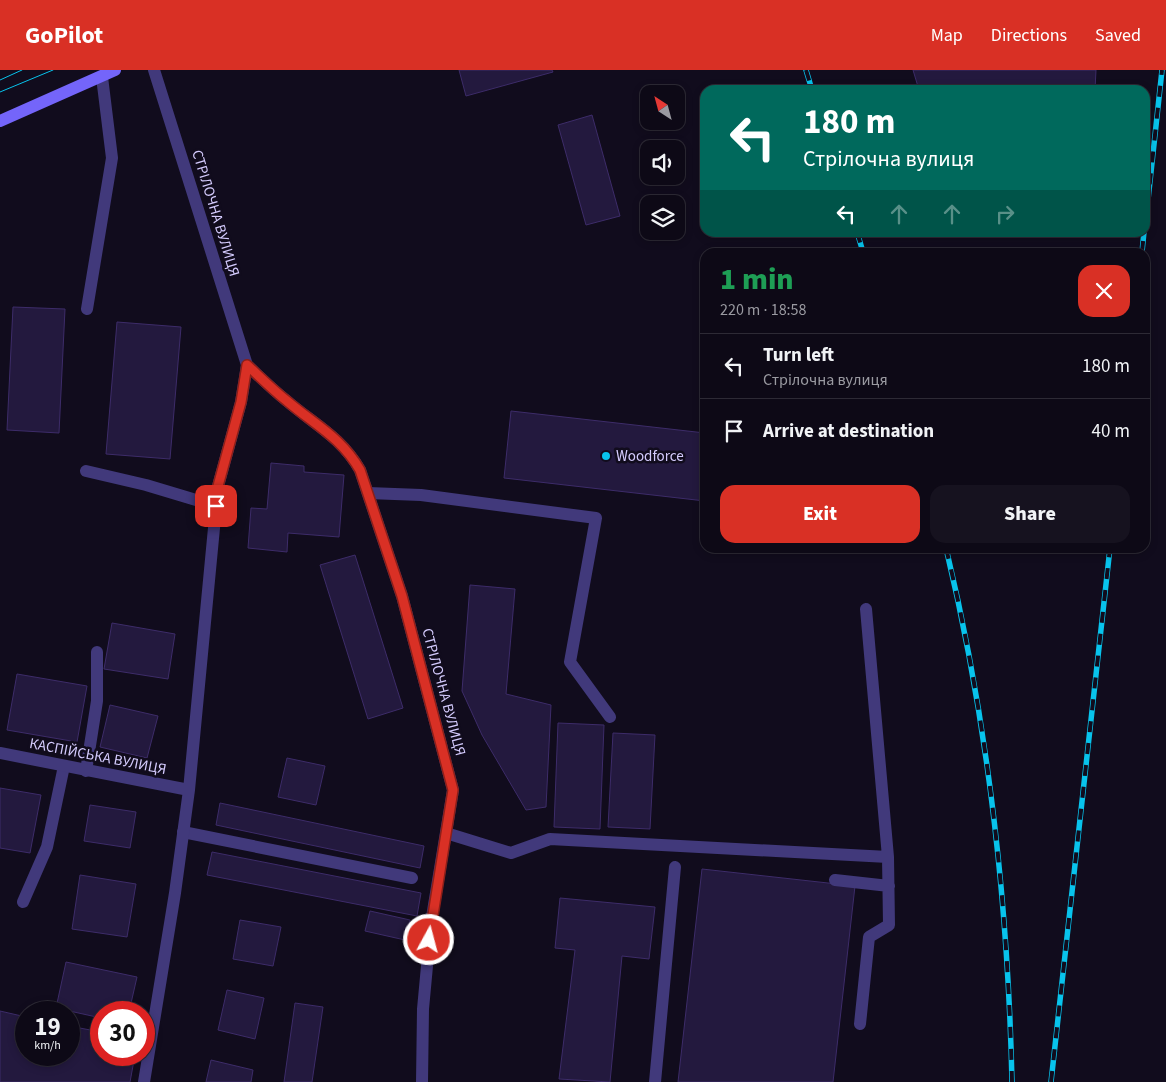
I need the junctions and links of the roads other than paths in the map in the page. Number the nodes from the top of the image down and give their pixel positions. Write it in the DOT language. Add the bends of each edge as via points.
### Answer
graph roads {
  1 [pos="115,70"];
  2 [pos="154,70"];
  3 [pos="102,76"];
  4 [pos="0,121"];
  5 [pos="87,309"];
  6 [pos="247,365"];
  7 [pos="86,472"];
  8 [pos="368,493"];
  9 [pos="216,506"];
  10 [pos="866,609"];
  11 [pos="97,652"];
  12 [pos="610,718"];
  13 [pos="0,754"];
  14 [pos="64,766"];
  15 [pos="86,770"];
  16 [pos="189,790"];
  17 [pos="184,832"];
  18 [pos="446,833"];
  19 [pos="888,857"];
  20 [pos="675,867"];
  21 [pos="412,878"];
  22 [pos="836,880"];
  23 [pos="889,886"];
  24 [pos="23,902"];
  25 [pos="860,1024"];
  26 [pos="144,1082"];
  27 [pos="422,1082"];
  28 [pos="655,1082"];
  1 -- 3 [label="main road"];
  2 -- 6 [label="street, СТРІЛОЧНА ВУЛИЦЯ"];
  3 -- 4 [label="main road"];
  3 -- 5 [label="street" via="112,158"];
  6 -- 8 [label="street, СТРІЛОЧНА ВУЛИЦЯ" via="346,448 360,470"];
  6 -- 9 [label="street, СТРІЛОЧНА ВУЛИЦЯ"];
  7 -- 9 [label="street" via="146,485"];
  8 -- 12 [label="street" via="421,495 596,518 570,662"];
  8 -- 18 [label="street, СТРІЛОЧНА ВУЛИЦЯ" via="402,596 453,790"];
  9 -- 16 [label="street, СТРІЛОЧНА ВУЛИЦЯ"];
  10 -- 19 [label="street"];
  11 -- 15 [label="street" via="97,701"];
  13 -- 14 [label="street, КАСПІЙСЬКА ВУЛИЦЯ"];
  14 -- 15 [label="street, КАСПІЙСЬКА ВУЛИЦЯ"];
  14 -- 24 [label="street" via="46,846"];
  15 -- 16 [label="street, КАСПІЙСЬКА ВУЛИЦЯ"];
  16 -- 17 [label="street, СТРІЛОЧНА ВУЛИЦЯ"];
  17 -- 21 [label="street"];
  17 -- 26 [label="street, СТРІЛОЧНА ВУЛИЦЯ"];
  18 -- 19 [label="street" via="511,853 550,839"];
  18 -- 27 [label="street, СТРІЛОЧНА ВУЛИЦЯ" via="429,942 423,1009"];
  19 -- 23 [label="street"];
  20 -- 28 [label="street"];
  22 -- 23 [label="street"];
  23 -- 25 [label="street" via="889,925 869,936"];
}
